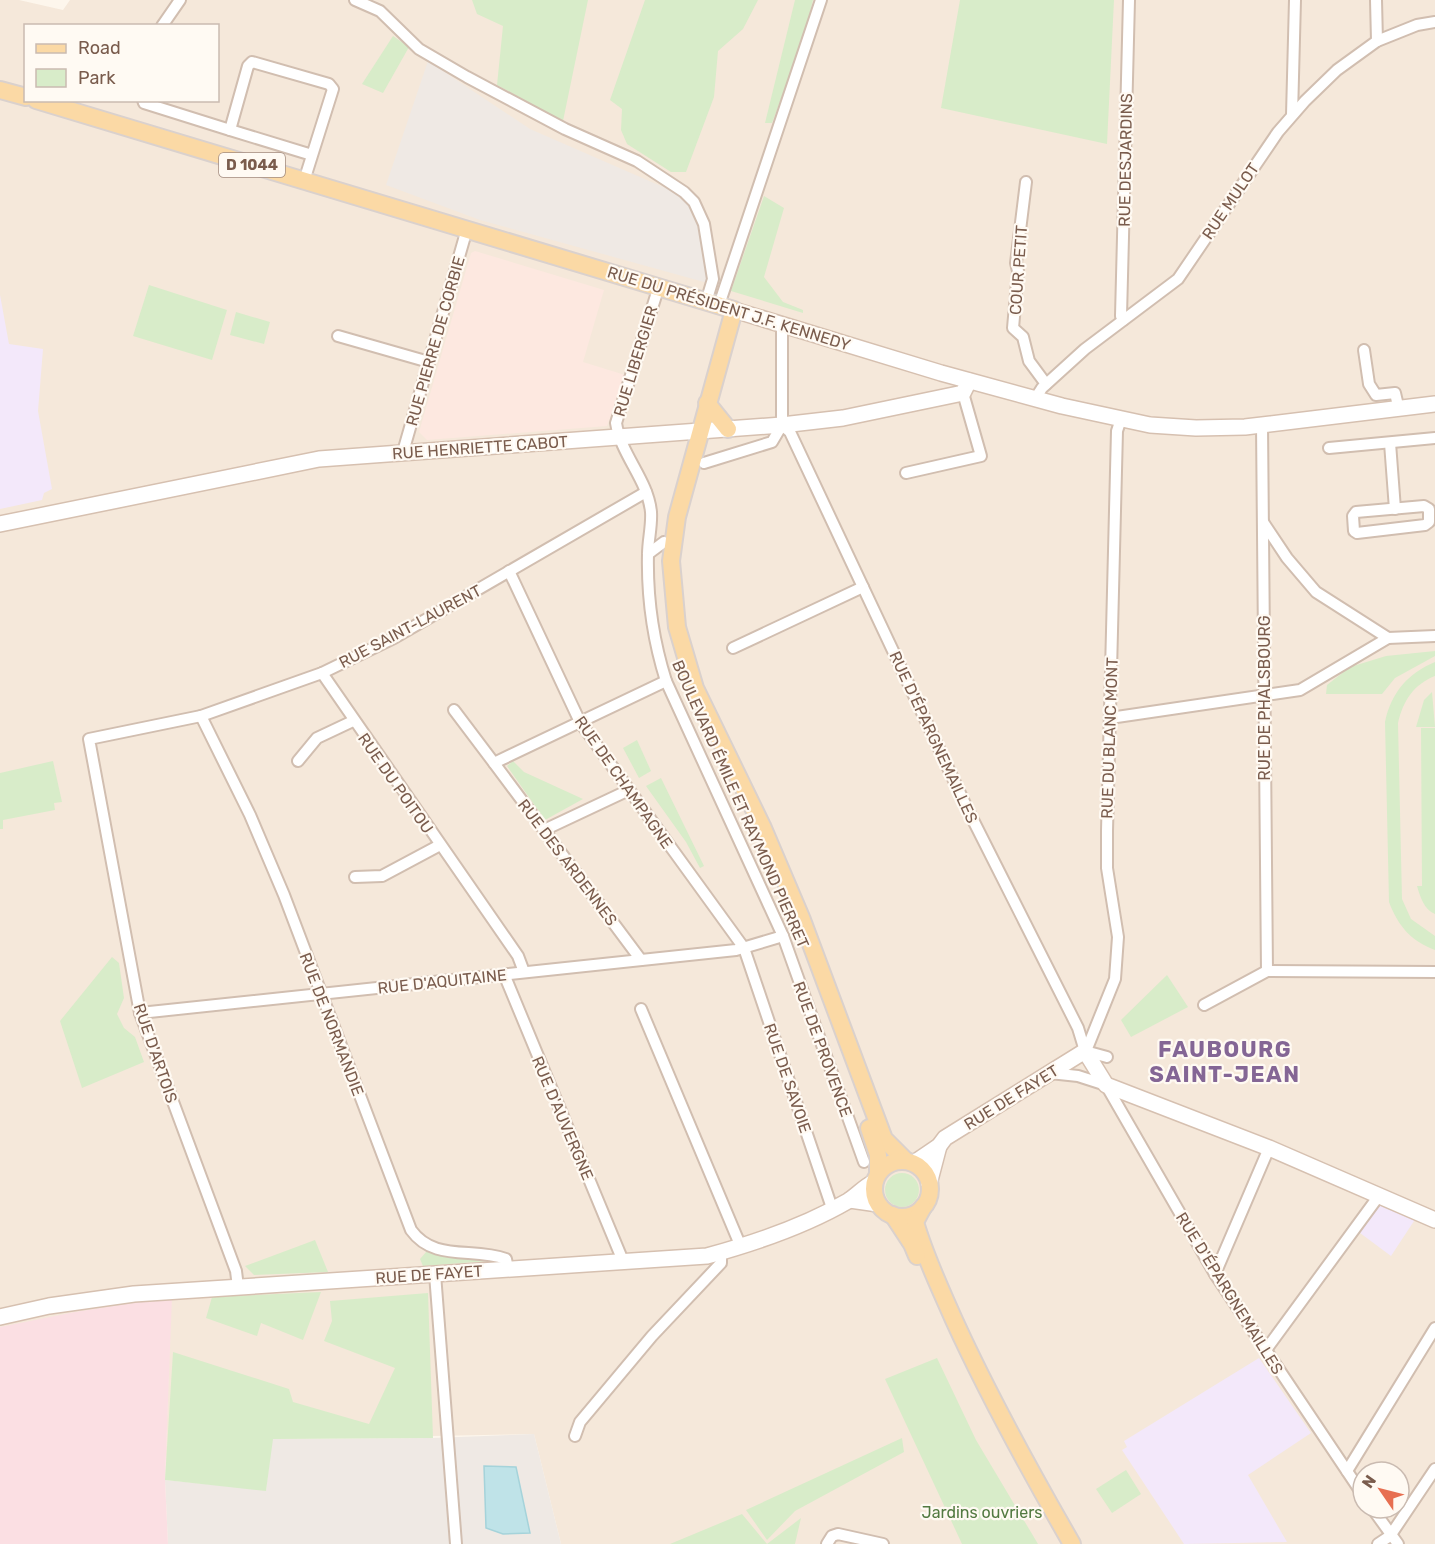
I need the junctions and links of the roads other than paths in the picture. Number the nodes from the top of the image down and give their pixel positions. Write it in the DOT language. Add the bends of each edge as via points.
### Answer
graph roads {
  1 [pos="180,0"];
  2 [pos="355,0"];
  3 [pos="821,0"];
  4 [pos="1129,0"];
  5 [pos="1295,0"];
  6 [pos="1376,0"];
  7 [pos="1435,22"];
  8 [pos="163,24"];
  9 [pos="1377,41"];
  10 [pos="0,90"];
  11 [pos="24,96"];
  12 [pos="43,102"];
  13 [pos="144,102"];
  14 [pos="1292,115"];
  15 [pos="230,130"];
  16 [pos="312,155"];
  17 [pos="304,181"];
  18 [pos="1026,182"];
  19 [pos="467,229"];
  20 [pos="659,286"];
  21 [pos="720,305"];
  22 [pos="1123,320"];
  23 [pos="782,323"];
  24 [pos="338,336"];
  25 [pos="1364,350"];
  26 [pos="429,362"];
  27 [pos="1046,384"];
  28 [pos="966,387"];
  29 [pos="1035,399"];
  30 [pos="707,403"];
  31 [pos="1435,404"];
  32 [pos="1399,410"];
  33 [pos="1121,419"];
  34 [pos="782,425"];
  35 [pos="1262,425"];
  36 [pos="728,429"];
  37 [pos="699,431"];
  38 [pos="618,436"];
  39 [pos="1435,438"];
  40 [pos="1390,443"];
  41 [pos="1329,448"];
  42 [pos="403,452"];
  43 [pos="704,464"];
  44 [pos="906,473"];
  45 [pos="646,492"];
  46 [pos="1395,509"];
  47 [pos="1432,514"];
  48 [pos="1263,521"];
  49 [pos="0,524"];
  50 [pos="664,542"];
  51 [pos="648,554"];
  52 [pos="509,571"];
  53 [pos="863,587"];
  54 [pos="1435,636"];
  55 [pos="1388,638"];
  56 [pos="734,648"];
  57 [pos="322,673"];
  58 [pos="666,681"];
  59 [pos="1264,695"];
  60 [pos="454,710"];
  61 [pos="201,716"];
  62 [pos="1110,718"];
  63 [pos="353,722"];
  64 [pos="580,722"];
  65 [pos="89,739"];
  66 [pos="298,761"];
  67 [pos="494,763"];
  68 [pos="629,790"];
  69 [pos="544,830"];
  70 [pos="440,845"];
  71 [pos="355,876"];
  72 [pos="783,936"];
  73 [pos="744,948"];
  74 [pos="641,960"];
  75 [pos="1267,971"];
  76 [pos="525,972"];
  77 [pos="1435,972"];
  78 [pos="504,974"];
  79 [pos="320,994"];
  80 [pos="1204,1005"];
  81 [pos="641,1009"];
  82 [pos="140,1013"];
  83 [pos="1085,1051"];
  84 [pos="1107,1058"];
  85 [pos="1050,1072"];
  86 [pos="1106,1085"];
  87 [pos="939,1146"];
  88 [pos="1269,1149"];
  89 [pos="864,1162"];
  90 [pos="910,1162"];
  91 [pos="876,1178"];
  92 [pos="929,1184"];
  93 [pos="1378,1197"];
  94 [pos="849,1200"];
  95 [pos="878,1204"];
  96 [pos="923,1207"];
  97 [pos="832,1208"];
  98 [pos="893,1215"];
  99 [pos="1435,1220"];
  100 [pos="741,1247"];
  101 [pos="722,1252"];
  102 [pos="623,1261"];
  103 [pos="508,1269"];
  104 [pos="435,1274"];
  105 [pos="1215,1274"];
  106 [pos="238,1287"];
  107 [pos="0,1317"];
  108 [pos="1435,1328"];
  109 [pos="1265,1351"];
  110 [pos="575,1436"];
  111 [pos="1435,1469"];
  112 [pos="1347,1471"];
  113 [pos="1351,1477"];
  114 [pos="1380,1520"];
  115 [pos="1394,1540"];
  116 [pos="456,1544"];
  117 [pos="827,1544"];
  118 [pos="883,1544"];
  119 [pos="1062,1544"];
  120 [pos="1072,1544"];
  121 [pos="1378,1544"];
  1 -- 8 [label="street"];
  2 -- 21 [label="street" via="380,11 419,50 565,129 637,161 684,192 694,202 704,224"];
  3 -- 21 [label="street"];
  4 -- 22 [label="street, RUE DESJARDINS"];
  5 -- 14 [label="street"];
  6 -- 9 [label="street"];
  7 -- 9 [label="street, RUE MULOT"];
  9 -- 14 [label="street, RUE MULOT" via="1337,70"];
  10 -- 11 [label="main road"];
  12 -- 17 [label="main road, RUE DU PRÉSIDENT J.F. KENNEDY / D 1044"];
  13 -- 15 [label="street"];
  14 -- 22 [label="street, RUE MULOT" via="1178,279"];
  15 -- 16 [label="street"];
  15 -- 16 [label="street" via="252,62 329,84 333,89"];
  16 -- 17 [label="street"];
  17 -- 19 [label="main road, RUE DU PRÉSIDENT J.F. KENNEDY / D 1044"];
  18 -- 27 [label="street, COUR PETIT" via="1013,328 1023,337 1029,362"];
  19 -- 20 [label="main road, RUE DU PRÉSIDENT J.F. KENNEDY / D 1044"];
  19 -- 26 [label="street, RUE PIERRE DE CORBIE"];
  20 -- 21 [label="main road, RUE DU PRÉSIDENT J.F. KENNEDY / D 1044"];
  20 -- 38 [label="street, RUE LIBERGIER" via="616,423"];
  21 -- 23 [label="main road, RUE DU PRÉSIDENT J.F. KENNEDY"];
  21 -- 30 [label="main road, BOULEVARD ÉMILE ET RAYMOND PIERRET"];
  22 -- 27 [label="street, RUE MULOT"];
  23 -- 28 [label="main road, RUE DU PRÉSIDENT J.F. KENNEDY"];
  23 -- 34 [label="street"];
  24 -- 26 [label="street"];
  25 -- 32 [label="street" via="1369,384 1376,394 1395,393"];
  26 -- 42 [label="street, RUE PIERRE DE CORBIE"];
  27 -- 29 [label="street, RUE MULOT"];
  28 -- 29 [label="main road, RUE DU PRÉSIDENT J.F. KENNEDY"];
  28 -- 34 [label="main road, RUE HENRIETTE CABOT" via="843,418"];
  28 -- 44 [label="street" via="981,456"];
  29 -- 33 [label="main road, RUE DU PRÉSIDENT J.F. KENNEDY"];
  30 -- 36 [label="main road"];
  30 -- 37 [label="main road, BOULEVARD ÉMILE ET RAYMOND PIERRET"];
  31 -- 32 [label="main road, RUE DU PRÉSIDENT J.F. KENNEDY"];
  32 -- 35 [label="main road, RUE DU PRÉSIDENT J.F. KENNEDY"];
  33 -- 35 [label="main road, RUE DU PRÉSIDENT J.F. KENNEDY" via="1170,428"];
  33 -- 62 [label="street, RUE DU BLANC MONT" via="1117,431"];
  34 -- 36 [label="main road, RUE HENRIETTE CABOT"];
  34 -- 43 [label="street" via="772,442"];
  34 -- 53 [label="street, RUE D'ÉPARGNEMAILLES" via="790,432"];
  35 -- 48 [label="street, RUE DE PHALSBOURG"];
  36 -- 37 [label="main road, RUE HENRIETTE CABOT"];
  37 -- 38 [label="main road, RUE HENRIETTE CABOT"];
  37 -- 50 [label="main road, BOULEVARD ÉMILE ET RAYMOND PIERRET" via="680,465 666,516"];
  37 -- 90 [label="main road, BOULEVARD ÉMILE ET RAYMOND PIERRET" via="677,517 671,561 677,627 686,664 802,920 884,1139"];
  38 -- 42 [label="main road, RUE HENRIETTE CABOT"];
  38 -- 45 [label="street, BOULEVARD ÉMILE ET RAYMOND PIERRET"];
  39 -- 40 [label="street"];
  40 -- 41 [label="street"];
  40 -- 46 [label="street"];
  42 -- 49 [label="main road, RUE HENRIETTE CABOT" via="300,462"];
  45 -- 51 [label="street, BOULEVARD ÉMILE ET RAYMOND PIERRET" via="651,513"];
  45 -- 52 [label="street, RUE SAINT-LAURENT"];
  46 -- 47 [label="street" via="1424,506"];
  46 -- 47 [label="street" via="1356,512 1354,531 1425,525"];
  48 -- 55 [label="street" via="1316,592"];
  48 -- 59 [label="street, RUE DE PHALSBOURG"];
  50 -- 51 [label="street"];
  50 -- 91 [label="main road, BOULEVARD ÉMILE ET RAYMOND PIERRET" via="665,606 681,676 795,923 875,1144"];
  51 -- 58 [label="street, BOULEVARD ÉMILE ET RAYMOND PIERRET" via="652,622"];
  52 -- 57 [label="street, RUE SAINT-LAURENT" via="394,639"];
  52 -- 64 [label="street, RUE DE CHAMPAGNE"];
  53 -- 56 [label="street"];
  53 -- 83 [label="street, RUE D'ÉPARGNEMAILLES" via="966,806 1078,1028"];
  54 -- 55 [label="street"];
  55 -- 59 [label="street" via="1299,690"];
  57 -- 61 [label="street, RUE SAINT-LAURENT"];
  57 -- 63 [label="street, RUE DU POITOU"];
  58 -- 64 [label="street"];
  58 -- 72 [label="street, BOULEVARD ÉMILE ET RAYMOND PIERRET"];
  59 -- 62 [label="street"];
  59 -- 75 [label="street, RUE DE PHALSBOURG"];
  60 -- 67 [label="street, RUE DES ARDENNES"];
  61 -- 65 [label="street, RUE SAINT-LAURENT"];
  61 -- 79 [label="street, RUE DE NORMANDIE" via="250,815"];
  62 -- 83 [label="street, RUE DU BLANC MONT" via="1107,868 1118,937 1115,979"];
  63 -- 66 [label="street, RUE DU POITOU" via="317,738"];
  63 -- 70 [label="street, RUE DU POITOU"];
  64 -- 67 [label="street"];
  64 -- 68 [label="street, RUE DE CHAMPAGNE"];
  65 -- 82 [label="street, RUE D'ARTOIS"];
  67 -- 69 [label="street, RUE DES ARDENNES"];
  68 -- 69 [label="street"];
  68 -- 73 [label="street, RUE DE CHAMPAGNE"];
  69 -- 74 [label="street, RUE DES ARDENNES"];
  70 -- 71 [label="street, RUE DU POITOU" via="382,876"];
  70 -- 76 [label="street, RUE DU POITOU" via="518,956"];
  72 -- 73 [label="street, RUE D'AQUITAINE"];
  72 -- 89 [label="street, RUE DE PROVENCE"];
  73 -- 74 [label="street, RUE D'AQUITAINE"];
  73 -- 97 [label="street, RUE DE SAVOIE"];
  74 -- 76 [label="street, RUE D'AQUITAINE"];
  75 -- 77 [label="street"];
  75 -- 80 [label="street"];
  76 -- 78 [label="street, RUE D'AQUITAINE"];
  78 -- 79 [label="street, RUE D'AQUITAINE"];
  78 -- 102 [label="street, RUE D'AUVERGNE"];
  79 -- 82 [label="street, RUE D'AQUITAINE"];
  79 -- 103 [label="street, RUE DE NORMANDIE" via="411,1230 420,1243 433,1249 506,1258"];
  81 -- 100 [label="street"];
  82 -- 106 [label="street, RUE D'ARTOIS" via="236,1271"];
  83 -- 84 [label="street"];
  83 -- 85 [label="main road, RUE DE FAYET"];
  83 -- 86 [label="main road"];
  85 -- 86 [label="street"];
  85 -- 87 [label="main road, RUE DE FAYET" via="945,1138"];
  86 -- 88 [label="main road"];
  86 -- 105 [label="street, RUE D'ÉPARGNEMAILLES"];
  87 -- 90 [label="main road, RUE DE FAYET"];
  87 -- 92 [label="main road"];
  88 -- 93 [label="main road"];
  88 -- 105 [label="street"];
  90 -- 91 [label="main road" via="890,1163"];
  90 -- 92 [label="main road" via="927,1176"];
  91 -- 94 [label="main road, RUE DE FAYET"];
  91 -- 95 [label="main road" via="874,1193"];
  92 -- 96 [label="main road"];
  93 -- 99 [label="main road"];
  93 -- 109 [label="street"];
  94 -- 95 [label="main road"];
  94 -- 97 [label="main road, RUE DE FAYET"];
  95 -- 98 [label="main road"];
  96 -- 98 [label="main road" via="909,1216"];
  96 -- 120 [label="main road" via="915,1222 923,1252 977,1369"];
  97 -- 100 [label="main road, RUE DE FAYET"];
  98 -- 119 [label="main road" via="912,1244 994,1427"];
  100 -- 101 [label="main road, RUE DE FAYET"];
  101 -- 102 [label="main road, RUE DE FAYET"];
  101 -- 110 [label="street" via="721,1263 652,1336 588,1413"];
  102 -- 103 [label="main road, RUE DE FAYET"];
  103 -- 104 [label="main road, RUE DE FAYET"];
  104 -- 106 [label="main road, RUE DE FAYET"];
  104 -- 116 [label="street"];
  105 -- 109 [label="street, RUE D'ÉPARGNEMAILLES"];
  106 -- 107 [label="main road, RUE DE FAYET" via="134,1294"];
  108 -- 112 [label="street"];
  109 -- 112 [label="street, RUE D'ÉPARGNEMAILLES"];
  111 -- 115 [label="street"];
  112 -- 113 [label="street, RUE D'ÉPARGNEMAILLES"];
  114 -- 115 [label="street"];
  115 -- 121 [label="street"];
  117 -- 118 [label="street" via="838,1534"];
}
